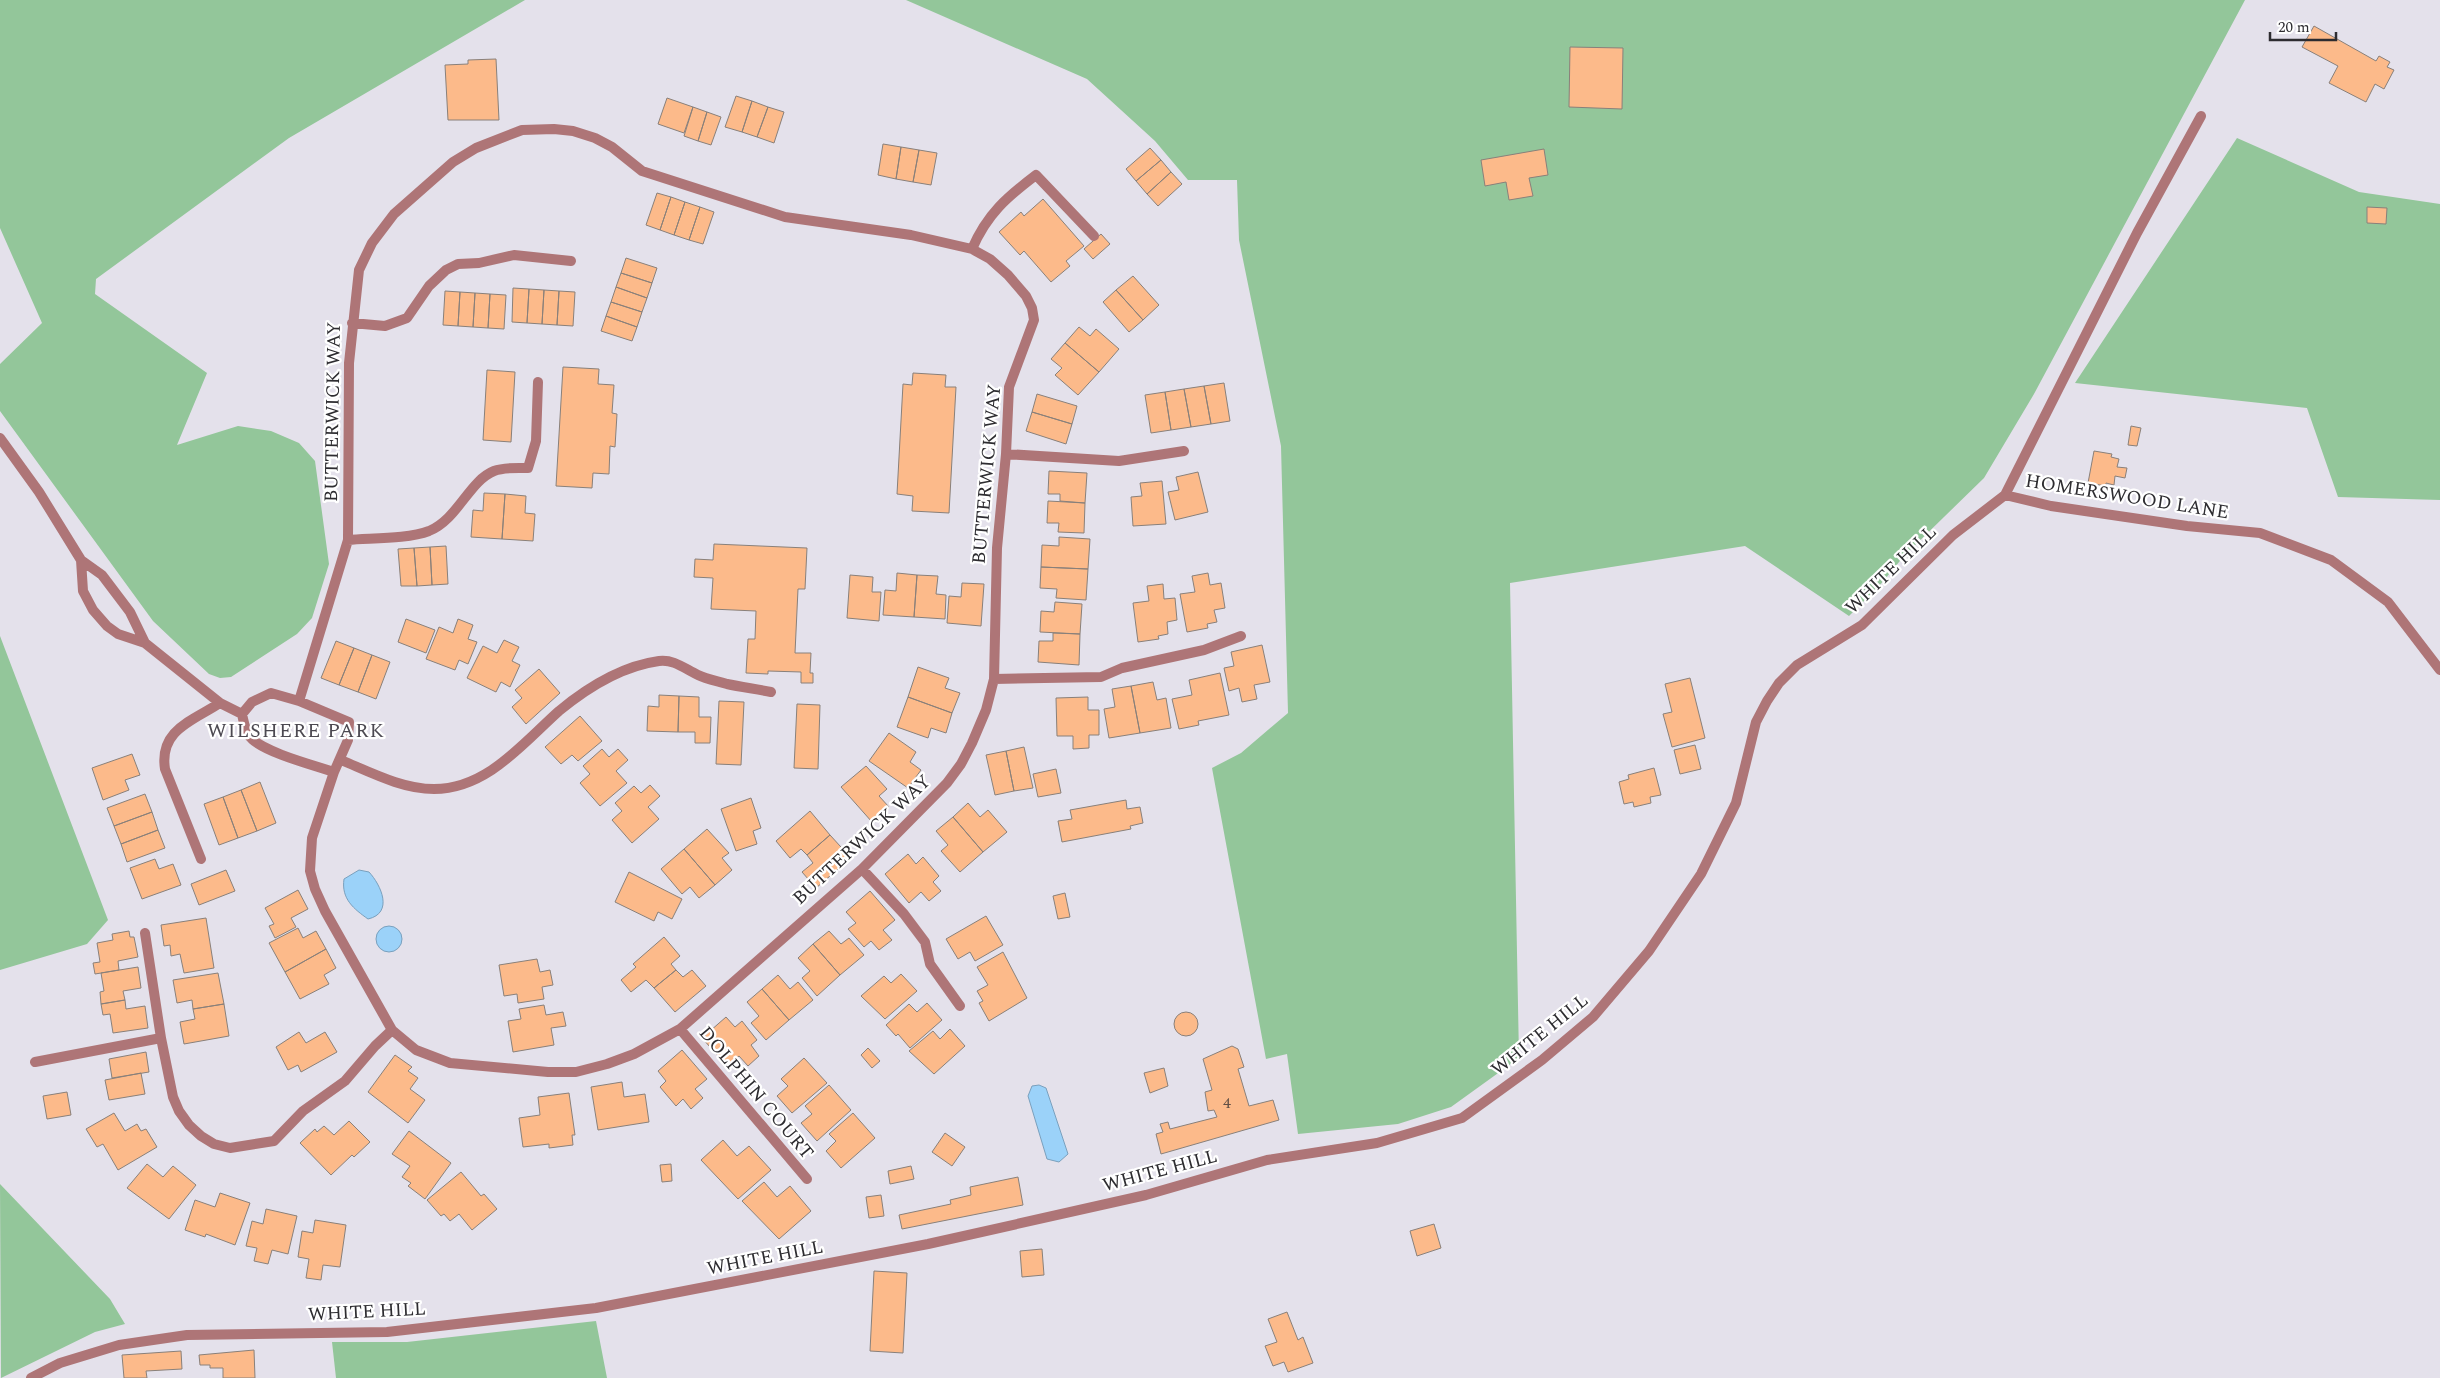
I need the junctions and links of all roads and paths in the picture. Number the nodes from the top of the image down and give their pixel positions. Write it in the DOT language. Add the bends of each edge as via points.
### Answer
graph roads {
  1 [pos="2201,116"];
  2 [pos="1094,236"];
  3 [pos="972,249"];
  4 [pos="570,261"];
  5 [pos="352,323"];
  6 [pos="538,382"];
  7 [pos="0,438"];
  8 [pos="1184,451"];
  9 [pos="1006,454"];
  10 [pos="2005,495"];
  11 [pos="348,540"];
  12 [pos="81,560"];
  13 [pos="1241,636"];
  14 [pos="145,643"];
  15 [pos="2440,670"];
  16 [pos="994,679"];
  17 [pos="771,692"];
  18 [pos="299,701"];
  19 [pos="220,703"];
  20 [pos="242,714"];
  21 [pos="341,760"];
  22 [pos="334,772"];
  23 [pos="201,860"];
  24 [pos="862,869"];
  25 [pos="144,933"];
  26 [pos="960,1006"];
  27 [pos="680,1029"];
  28 [pos="392,1030"];
  29 [pos="161,1038"];
  30 [pos="35,1062"];
  31 [pos="807,1179"];
  32 [pos="31,1378"];
  1 -- 10 [label="street, HOMERSWOOD LANE" via="2137,233"];
  2 -- 3 [label="street" via="1036,174 994,210"];
  3 -- 5 [label="street, BUTTERWICK WAY" via="911,234 785,217 642,171 612,147 574,131 522,130 476,148 453,162 394,214 372,243 358,270"];
  3 -- 9 [label="street, BUTTERWICK WAY" via="1008,274 1026,296 1034,320 1009,387"];
  4 -- 5 [label="street" via="514,255 458,264 429,286 407,318 385,326"];
  5 -- 11 [label="street, BUTTERWICK WAY"];
  6 -- 11 [label="street" via="536,441 528,468 494,471 483,478 449,518 428,531"];
  7 -- 12 [label="street" via="39,492"];
  8 -- 9 [label="street" via="1119,461"];
  9 -- 16 [label="street, BUTTERWICK WAY" via="997,548"];
  10 -- 15 [label="street, HOMERSWOOD LANE" via="2051,506 2260,533 2331,560 2388,602"];
  10 -- 32 [label="street, WHITE HILL" via="1953,535 1862,625 1797,665 1779,683 1756,722 1736,803 1706,865 1649,951 1593,1017 1542,1060 1462,1118 1377,1143 1267,1160 1146,1195 928,1244 596,1308 387,1332 187,1336 119,1345 60,1363"];
  11 -- 18 [label="street, BUTTERWICK WAY"];
  12 -- 14 [label="street" via="102,575 130,612"];
  12 -- 14 [label="street" via="83,591 93,610 118,634"];
  13 -- 16 [label="street" via="1204,650 1122,668 1101,677"];
  14 -- 19 [label="street"];
  16 -- 24 [label="street, BUTTERWICK WAY" via="986,710 962,764 948,783"];
  17 -- 21 [label="street" via="728,684 698,675 681,664 661,660 630,668 602,681 559,712 501,763 455,786 434,789 409,786"];
  18 -- 20 [label="street" via="271,693 252,702"];
  18 -- 21 [label="street, BUTTERWICK WAY" via="349,722 348,740"];
  19 -- 20 [label="street"];
  19 -- 23 [label="street" via="174,732 165,743 163,755 165,769"];
  20 -- 22 [label="street" via="248,734 264,747"];
  21 -- 22 [label="street, BUTTERWICK WAY"];
  22 -- 28 [label="street, BUTTERWICK WAY" via="312,838 310,871 325,910"];
  24 -- 26 [label="street" via="925,942 930,964"];
  24 -- 27 [label="street, BUTTERWICK WAY"];
  25 -- 29 [label="street"];
  27 -- 28 [label="street, BUTTERWICK WAY" via="634,1054 576,1072 450,1063 416,1050"];
  27 -- 31 [label="street, DOLPHIN COURT"];
  28 -- 29 [label="street" via="345,1082 303,1111 274,1141 230,1148 201,1136 184,1118 173,1097"];
  29 -- 30 [label="street"];
}
